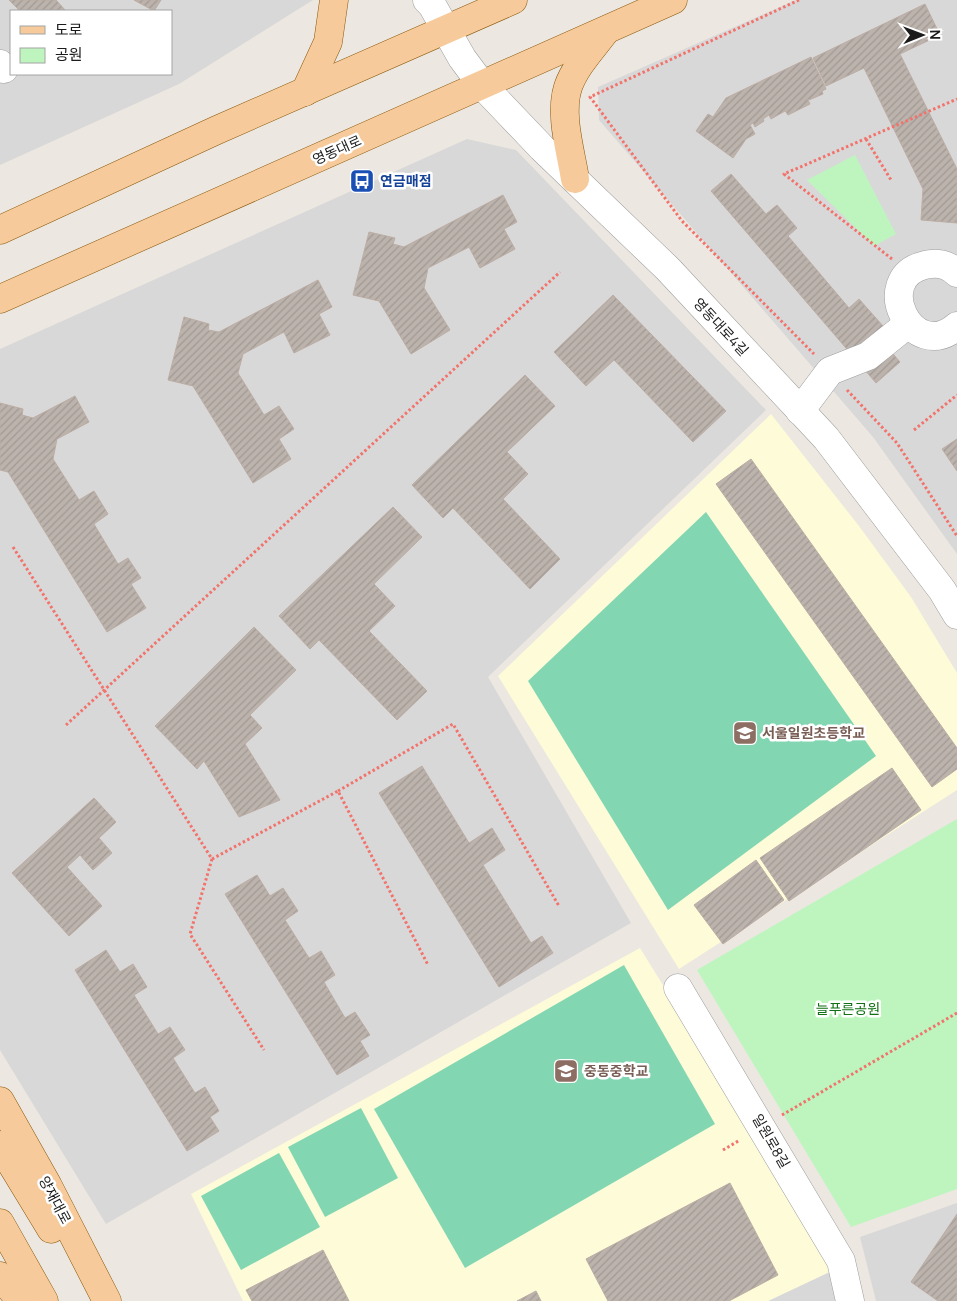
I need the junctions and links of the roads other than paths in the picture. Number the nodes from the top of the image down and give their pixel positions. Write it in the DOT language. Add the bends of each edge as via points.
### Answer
graph roads {
  1 [pos="334,0"];
  2 [pos="427,0"];
  3 [pos="513,0"];
  4 [pos="673,0"];
  5 [pos="447,30"];
  6 [pos="606,30"];
  7 [pos="482,85"];
  8 [pos="305,92"];
  9 [pos="575,179"];
  10 [pos="0,230"];
  11 [pos="957,273"];
  12 [pos="0,299"];
  13 [pos="908,324"];
  14 [pos="957,326"];
  15 [pos="800,411"];
  16 [pos="957,615"];
  17 [pos="678,988"];
  18 [pos="0,1101"];
  19 [pos="0,1145"];
  20 [pos="0,1223"];
  21 [pos="0,1276"];
  22 [pos="21,1301"];
  23 [pos="44,1301"];
  24 [pos="95,1301"];
  25 [pos="107,1301"];
  26 [pos="850,1301"];
  1 -- 8 [label="main road" via="328,42"];
  2 -- 5 [label="street, 영동대로4길"];
  3 -- 5 [label="main road"];
  4 -- 6 [label="main road, 영동대로"];
  5 -- 7 [label="street, 영동대로4길"];
  5 -- 8 [label="main road"];
  6 -- 7 [label="main road, 영동대로"];
  6 -- 9 [label="main road" via="578,67 568,89 565,118"];
  7 -- 9 [label="street, 영동대로4길"];
  7 -- 12 [label="main road, 영동대로"];
  8 -- 10 [label="main road"];
  9 -- 15 [label="street, 영동대로4길" via="668,269"];
  11 -- 13 [label="street" via="931,263 910,273 903,282 898,304"];
  13 -- 14 [label="street" via="929,335 941,334"];
  13 -- 15 [label="street" via="868,356 830,371"];
  15 -- 16 [label="street, 영동대로4길" via="872,496"];
  17 -- 26 [label="street, 일원로8길" via="841,1262"];
  18 -- 25 [label="main road, 양재대로"];
  19 -- 24 [label="main road, 양재대로"];
  20 -- 23 [label="main road"];
  21 -- 22 [label="main road"];
}
